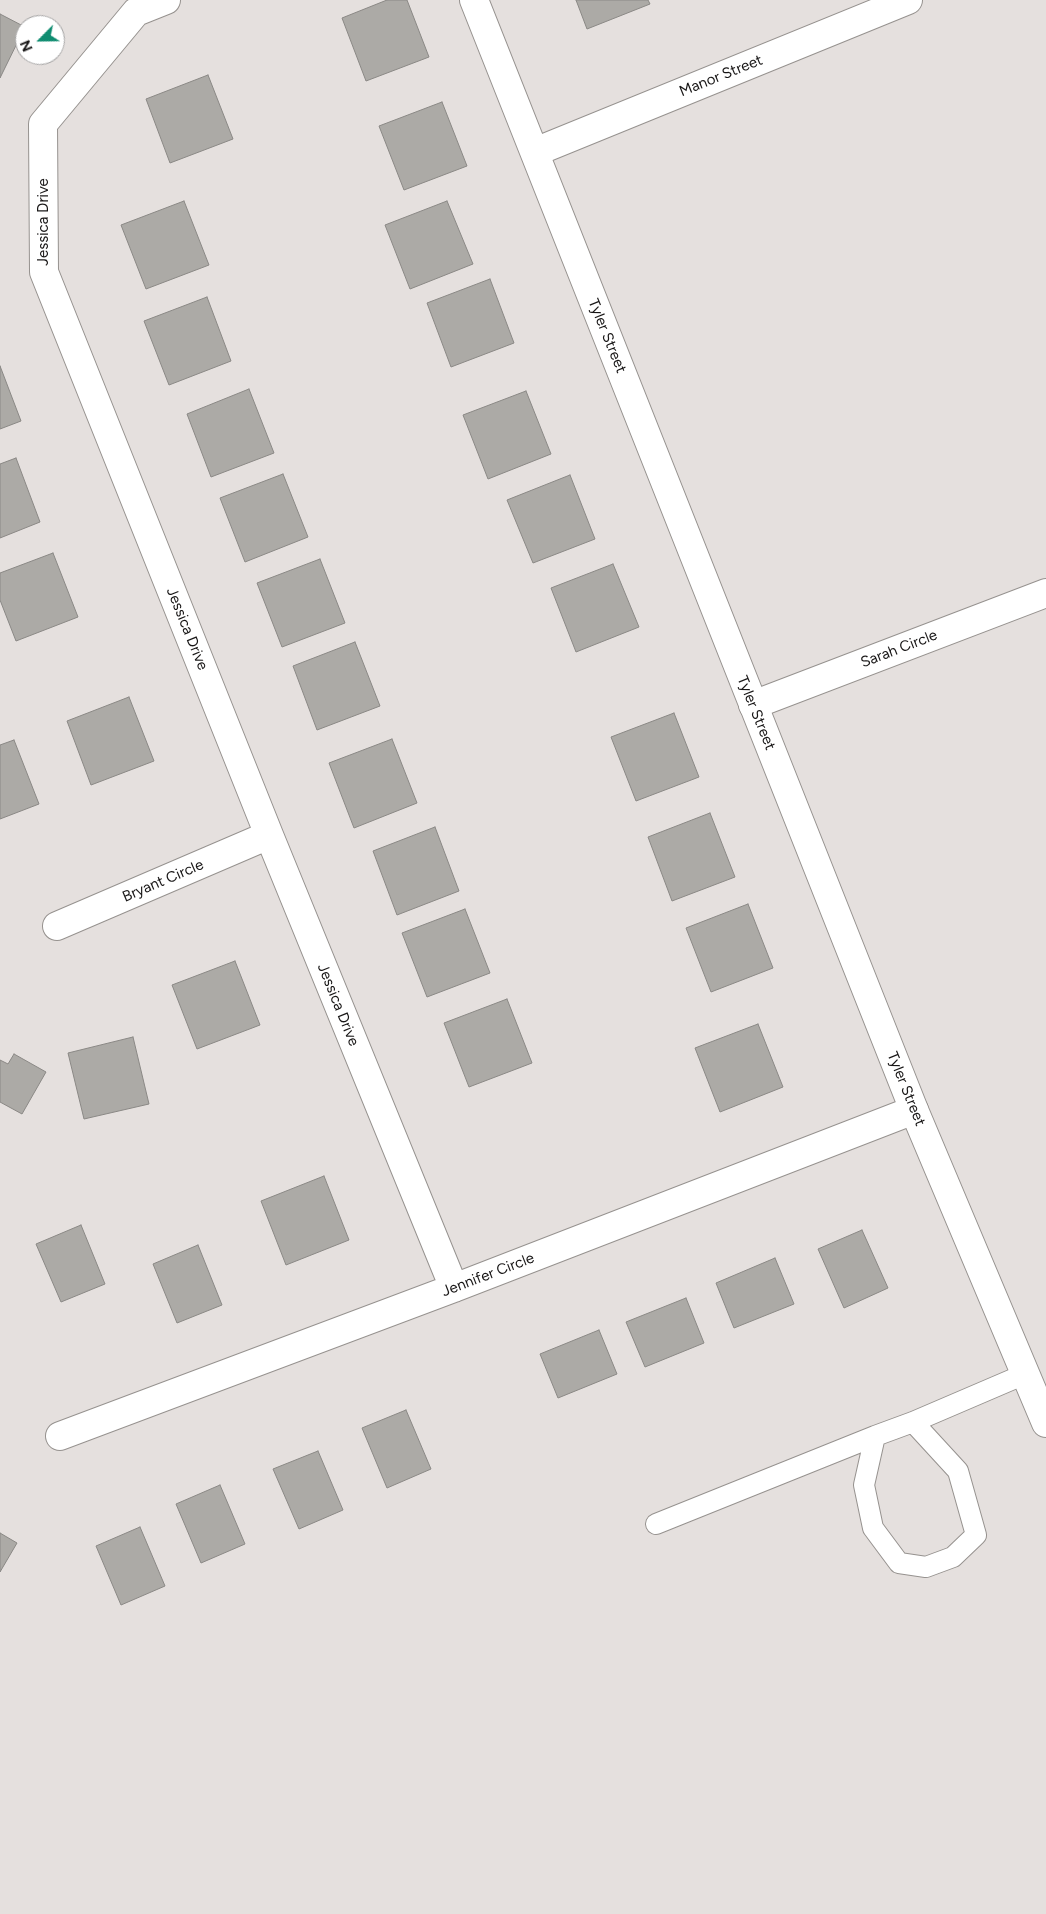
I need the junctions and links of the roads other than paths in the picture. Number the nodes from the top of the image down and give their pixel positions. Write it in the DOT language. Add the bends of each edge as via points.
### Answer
graph roads {
  1 [pos="166,0"];
  2 [pos="474,0"];
  3 [pos="908,0"];
  4 [pos="535,152"];
  5 [pos="1046,593"];
  6 [pos="753,705"];
  7 [pos="269,835"];
  8 [pos="57,926"];
  9 [pos="914,1110"];
  10 [pos="454,1288"];
  11 [pos="1025,1374"];
  12 [pos="913,1422"];
  13 [pos="1046,1423"];
  14 [pos="60,1436"];
  15 [pos="875,1436"];
  16 [pos="656,1524"];
  1 -- 7 [label="street, Jessica Drive" via="136,12 43,124 44,272"];
  2 -- 4 [label="street, Tyler Street"];
  3 -- 4 [label="street, Manor Street"];
  4 -- 6 [label="street, Tyler Street"];
  5 -- 6 [label="street, Sarah Circle"];
  6 -- 9 [label="street, Tyler Street"];
  7 -- 8 [label="street, Bryant Circle"];
  7 -- 10 [label="street, Jessica Drive"];
  9 -- 10 [label="street, Jennifer Circle"];
  9 -- 11 [label="street, Tyler Street"];
  10 -- 14 [label="street, Jennifer Circle"];
  11 -- 12 [label="lane"];
  11 -- 13 [label="street, Tyler Street"];
  12 -- 15 [label="lane"];
  12 -- 15 [label="lane" via="958,1471 976,1535 953,1558 926,1567 899,1563 873,1528 864,1485"];
  15 -- 16 [label="lane"];
}
